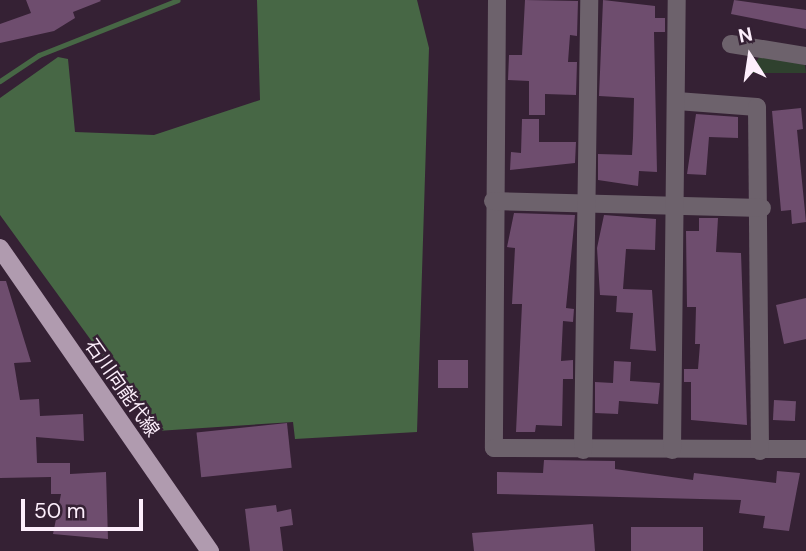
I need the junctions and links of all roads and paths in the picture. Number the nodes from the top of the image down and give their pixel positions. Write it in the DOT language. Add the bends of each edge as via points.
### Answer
graph roads {
  1 [pos="498,0"];
  2 [pos="589,0"];
  3 [pos="677,0"];
  4 [pos="731,44"];
  5 [pos="806,56"];
  6 [pos="677,102"];
  7 [pos="493,201"];
  8 [pos="587,202"];
  9 [pos="675,206"];
  10 [pos="762,208"];
  11 [pos="3,259"];
  12 [pos="806,449"];
  13 [pos="583,450"];
  14 [pos="672,450"];
  15 [pos="760,451"];
  16 [pos="210,551"];
  1 -- 7 [label="street"];
  2 -- 8 [label="street"];
  3 -- 6 [label="street"];
  4 -- 5 [label="street"];
  6 -- 9 [label="street"];
  6 -- 10 [label="street" via="757,107"];
  7 -- 8 [label="street"];
  7 -- 13 [label="street" via="494,448"];
  8 -- 9 [label="street"];
  8 -- 13 [label="street"];
  9 -- 10 [label="street"];
  9 -- 14 [label="street"];
  10 -- 15 [label="street"];
  11 -- 16 [label="main road, 石川向能代線"];
  12 -- 15 [label="street"];
  13 -- 14 [label="street"];
  14 -- 15 [label="street"];
}
